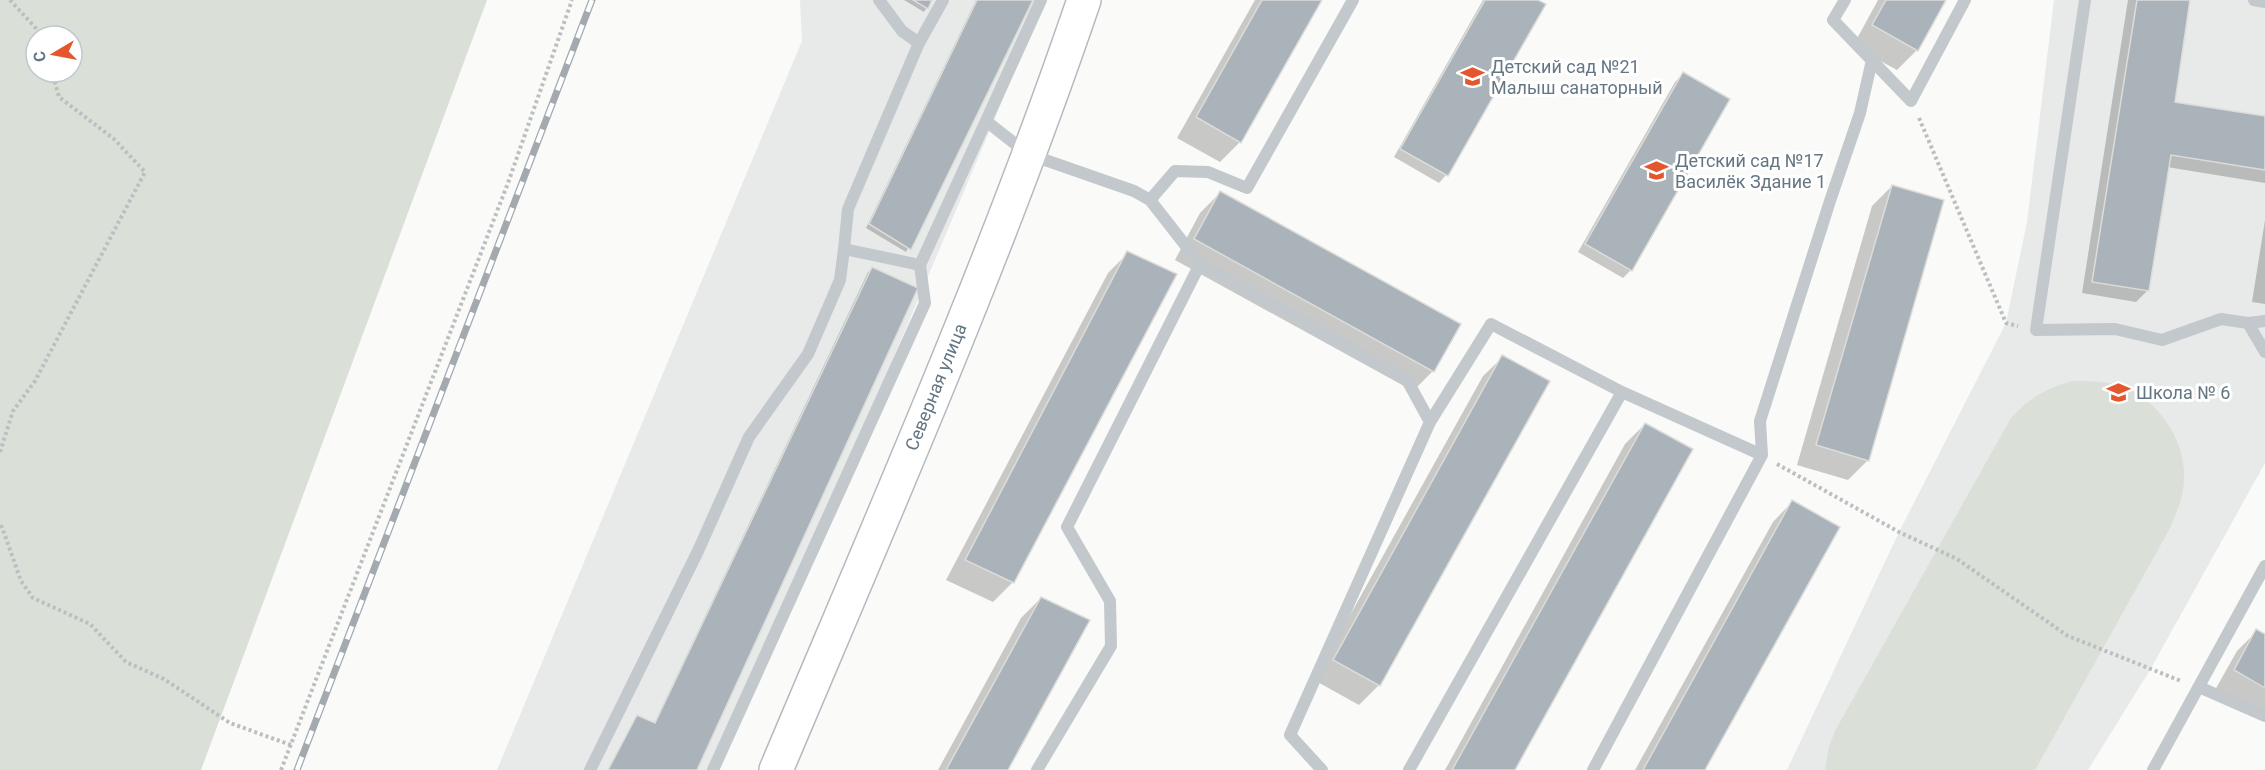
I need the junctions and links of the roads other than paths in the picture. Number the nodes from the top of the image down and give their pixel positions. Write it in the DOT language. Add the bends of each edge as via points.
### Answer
graph roads {
  1 [pos="879,0"];
  2 [pos="943,0"];
  3 [pos="1041,0"];
  4 [pos="1084,0"];
  5 [pos="1353,0"];
  6 [pos="1845,0"];
  7 [pos="1965,0"];
  8 [pos="2085,0"];
  9 [pos="2254,0"];
  10 [pos="2265,2"];
  11 [pos="919,44"];
  12 [pos="1872,60"];
  13 [pos="986,121"];
  14 [pos="1028,154"];
  15 [pos="1150,200"];
  16 [pos="844,249"];
  17 [pos="1200,264"];
  18 [pos="920,265"];
  19 [pos="2265,321"];
  20 [pos="2248,323"];
  21 [pos="2265,352"];
  22 [pos="1622,392"];
  23 [pos="1430,422"];
  24 [pos="1762,455"];
  25 [pos="2265,566"];
  26 [pos="2199,687"];
  27 [pos="2265,716"];
  28 [pos="590,770"];
  29 [pos="713,770"];
  30 [pos="776,770"];
  31 [pos="1037,770"];
  32 [pos="1322,770"];
  33 [pos="1409,770"];
  34 [pos="1593,770"];
  35 [pos="2153,770"];
  1 -- 11 [label="lane" via="902,31"];
  2 -- 11 [label="lane"];
  3 -- 13 [label="lane"];
  4 -- 14 [label="main road, Северная улица"];
  5 -- 15 [label="lane" via="1247,188 1208,172 1175,171"];
  6 -- 12 [label="lane" via="1833,20"];
  7 -- 12 [label="lane" via="1911,101"];
  8 -- 20 [label="lane" via="2036,330 2115,329 2162,340 2221,319"];
  9 -- 10 [label="lane"];
  11 -- 16 [label="lane" via="848,209"];
  12 -- 24 [label="lane" via="1860,113 1761,421"];
  13 -- 14 [label="lane"];
  13 -- 18 [label="lane"];
  14 -- 15 [label="lane" via="1134,190"];
  14 -- 30 [label="main road, Северная улица" via="930,403"];
  15 -- 17 [label="lane"];
  16 -- 18 [label="lane"];
  16 -- 28 [label="lane" via="840,280 808,354 749,437 698,551"];
  17 -- 23 [label="lane" via="1407,380"];
  17 -- 31 [label="lane" via="1067,527 1110,601 1111,646"];
  18 -- 29 [label="lane" via="925,303"];
  19 -- 20 [label="lane"];
  20 -- 21 [label="lane"];
  22 -- 23 [label="lane" via="1491,324"];
  22 -- 24 [label="lane"];
  22 -- 33 [label="lane"];
  23 -- 32 [label="lane" via="1290,735"];
  24 -- 34 [label="lane"];
  25 -- 26 [label="lane"];
  26 -- 27 [label="lane"];
  26 -- 35 [label="lane"];
}
